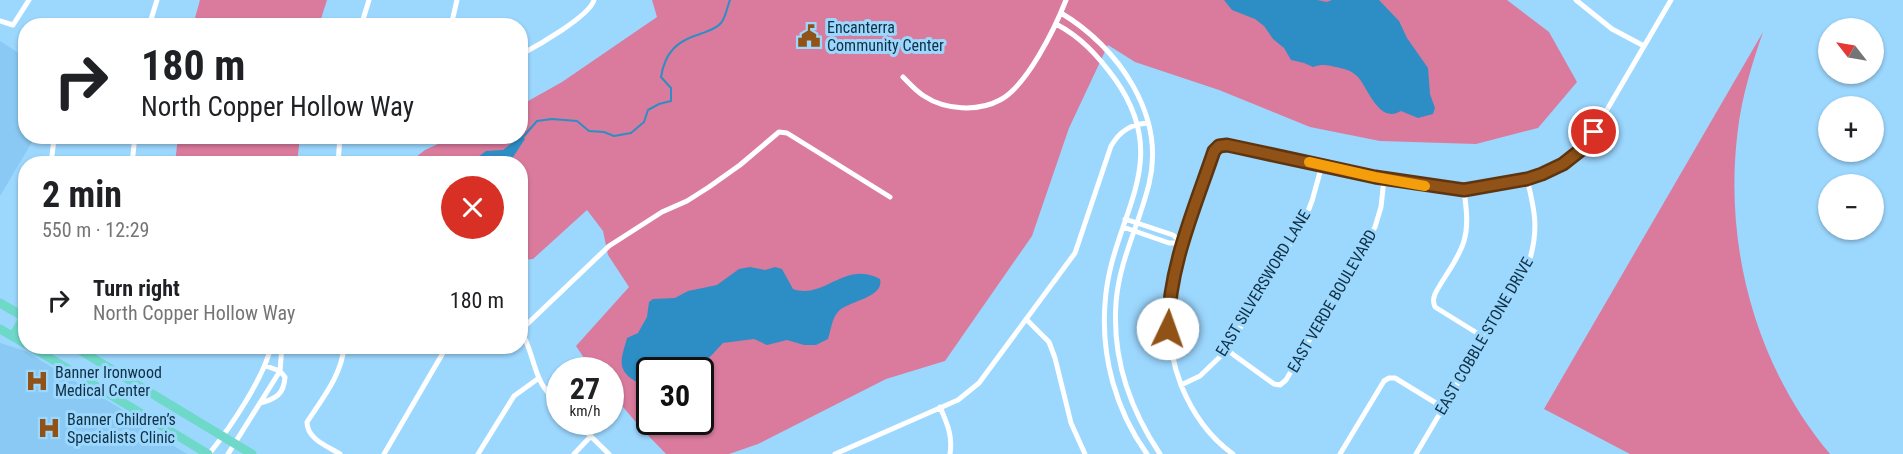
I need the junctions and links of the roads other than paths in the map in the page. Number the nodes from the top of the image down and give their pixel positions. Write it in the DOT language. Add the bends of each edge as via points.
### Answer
graph roads {
  1 [pos="29,0"];
  2 [pos="157,0"];
  3 [pos="369,0"];
  4 [pos="457,0"];
  5 [pos="594,0"];
  6 [pos="1066,0"];
  7 [pos="1576,0"];
  8 [pos="1671,0"];
  9 [pos="1061,13"];
  10 [pos="151,18"];
  11 [pos="363,18"];
  12 [pos="453,18"];
  13 [pos="0,21"];
  14 [pos="1056,24"];
  15 [pos="1644,46"];
  16 [pos="528,50"];
  17 [pos="903,77"];
  18 [pos="1148,123"];
  19 [pos="1138,124"];
  20 [pos="1322,165"];
  21 [pos="1384,179"];
  22 [pos="1527,179"];
  23 [pos="1464,190"];
  24 [pos="890,197"];
  25 [pos="1125,219"];
  26 [pos="1137,223"];
  27 [pos="1123,226"];
  28 [pos="1134,230"];
  29 [pos="1182,243"];
  30 [pos="0,303"];
  31 [pos="18,313"];
  32 [pos="1026,319"];
  33 [pos="528,323"];
  34 [pos="0,328"];
  35 [pos="18,328"];
  36 [pos="13,336"];
  37 [pos="1485,338"];
  38 [pos="18,339"];
  39 [pos="528,343"];
  40 [pos="1227,350"];
  41 [pos="43,354"];
  42 [pos="87,354"];
  43 [pos="269,354"];
  44 [pos="281,354"];
  45 [pos="343,354"];
  46 [pos="442,354"];
  47 [pos="266,366"];
  48 [pos="280,370"];
  49 [pos="538,378"];
  50 [pos="1181,385"];
  51 [pos="546,390"];
  52 [pos="260,403"];
  53 [pos="940,407"];
  54 [pos="1443,408"];
  55 [pos="223,436"];
  56 [pos="591,436"];
  57 [pos="235,443"];
  58 [pos="208,454"];
  59 [pos="228,454"];
  60 [pos="252,454"];
  61 [pos="340,454"];
  62 [pos="384,454"];
  63 [pos="478,454"];
  64 [pos="573,454"];
  65 [pos="609,454"];
  66 [pos="834,454"];
  67 [pos="950,454"];
  68 [pos="1085,454"];
  69 [pos="1147,454"];
  70 [pos="1159,454"];
  71 [pos="1233,454"];
  72 [pos="1340,454"];
  73 [pos="1416,454"];
  1 -- 13 [label="street" via="13,25"];
  2 -- 10 [label="street"];
  3 -- 11 [label="street"];
  4 -- 12 [label="street"];
  5 -- 16 [label="street" via="591,8"];
  6 -- 9 [label="street"];
  7 -- 15 [label="street" via="1612,28"];
  8 -- 15 [label="street"];
  9 -- 14 [label="street"];
  9 -- 18 [label="street" via="1087,30 1112,57 1138,94"];
  14 -- 17 [label="street" via="1027,73 1000,100 960,108 934,102"];
  14 -- 19 [label="street" via="1080,38 1102,63 1122,89"];
  15 -- 22 [label="street" via="1582,149 1563,164"];
  18 -- 19 [label="street"];
  18 -- 26 [label="street" via="1151,173"];
  19 -- 25 [label="street" via="1140,167"];
  19 -- 32 [label="street" via="1124,130 1111,146 1075,253"];
  20 -- 21 [label="street"];
  20 -- 29 [label="street" via="1219,146"];
  20 -- 40 [label="street, EAST SILVERSWORD LANE" via="1305,219"];
  21 -- 23 [label="street"];
  21 -- 40 [label="street, EAST VERDE BOULEVARD" via="1375,227 1286,380 1274,384"];
  22 -- 23 [label="street"];
  22 -- 37 [label="street, EAST COBBLE STONE DRIVE" via="1535,211 1535,244 1529,262"];
  23 -- 37 [label="street" via="1467,229 1456,261 1433,302 1435,308"];
  24 -- 33 [label="street" via="787,133 779,132 709,187 609,246"];
  25 -- 26 [label="street"];
  25 -- 27 [label="street"];
  26 -- 28 [label="street"];
  26 -- 29 [label="street" via="1173,235"];
  27 -- 28 [label="street"];
  27 -- 69 [label="street" via="1105,303 1107,362 1126,421"];
  28 -- 29 [label="street" via="1169,243"];
  28 -- 70 [label="street" via="1116,302 1118,353 1134,408"];
  29 -- 50 [label="street" via="1170,290 1168,329"];
  30 -- 31 [label="main road"];
  32 -- 53 [label="street" via="979,383 958,400"];
  32 -- 68 [label="street" via="1049,342 1071,423"];
  34 -- 36 [label="main road"];
  35 -- 36 [label="main road"];
  36 -- 38 [label="main road"];
  37 -- 54 [label="street, EAST COBBLE STONE DRIVE"];
  39 -- 49 [label="street"];
  40 -- 50 [label="street, EAST SILVERSWORD LANE" via="1200,376"];
  41 -- 58 [label="main road"];
  42 -- 55 [label="main road"];
  43 -- 47 [label="street"];
  44 -- 48 [label="street"];
  45 -- 61 [label="street" via="341,365 307,422 311,436"];
  46 -- 62 [label="street"];
  47 -- 48 [label="street"];
  47 -- 55 [label="street"];
  48 -- 52 [label="street"];
  48 -- 52 [label="street" via="285,377 280,393"];
  49 -- 51 [label="street"];
  49 -- 63 [label="street" via="514,396"];
  50 -- 71 [label="street" via="1199,418"];
  52 -- 57 [label="street"];
  53 -- 66 [label="street"];
  53 -- 67 [label="street" via="952,440"];
  54 -- 72 [label="street" via="1389,378"];
  54 -- 73 [label="street, EAST COBBLE STONE DRIVE"];
  55 -- 57 [label="main road"];
  55 -- 58 [label="street"];
  56 -- 64 [label="street"];
  56 -- 65 [label="street"];
  57 -- 59 [label="street"];
  57 -- 60 [label="main road"];
}
